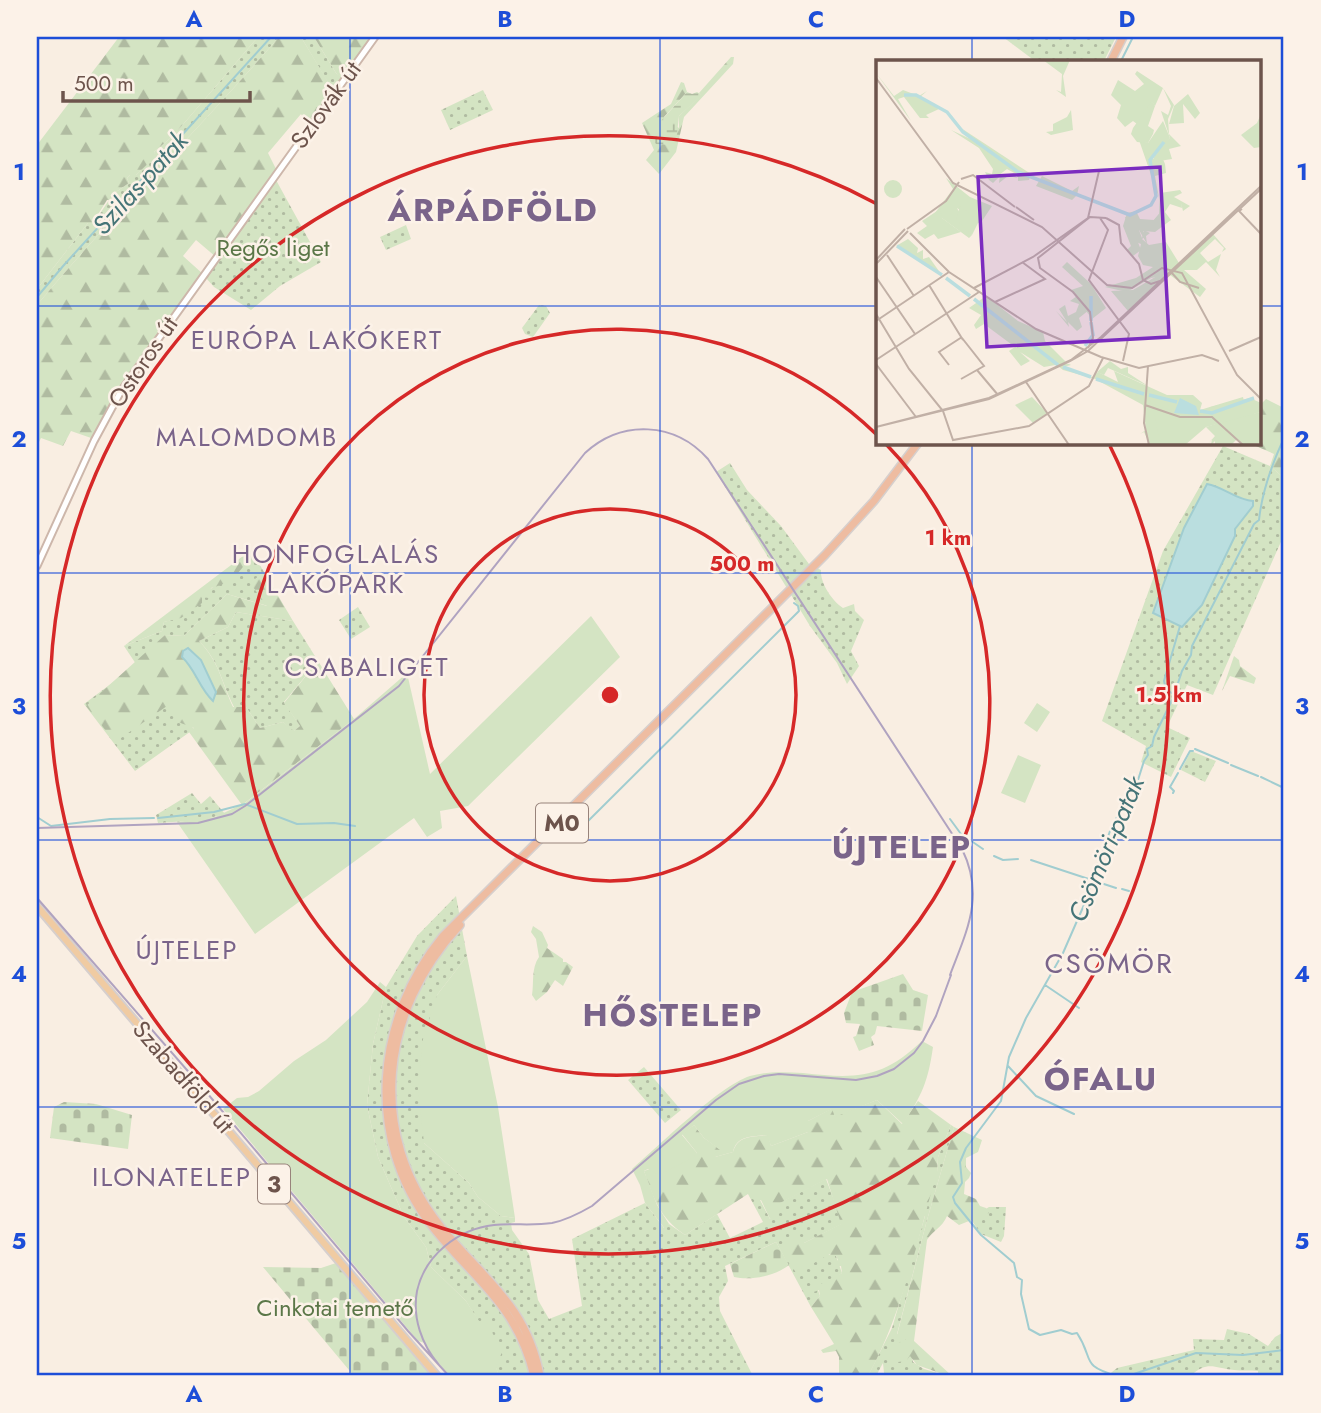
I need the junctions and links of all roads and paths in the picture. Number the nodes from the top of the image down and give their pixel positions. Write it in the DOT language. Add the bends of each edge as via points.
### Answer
graph roads {
  1 [pos="375,37"];
  2 [pos="1125,37"];
  3 [pos="1114,60"];
  4 [pos="277,174"];
  5 [pos="920,444"];
  6 [pos="920,444"];
  7 [pos="37,566"];
  8 [pos="37,906"];
  9 [pos="437,1376"];
  10 [pos="534,1376"];
  11 [pos="540,1376"];
  1 -- 4 [label="main road, Szlovák út"];
  2 -- 3 [label="highway"];
  4 -- 7 [label="main road, Ostoros út" via="114,403"];
  5 -- 10 [label="highway, M0" via="825,555 443,936 405,995 391,1038 385,1083 388,1125 398,1165 424,1216 502,1304 520,1335"];
  6 -- 11 [label="highway, M0" via="877,503 828,557 456,931 424,971 409,1002 397,1036 391,1082 404,1162 433,1216 515,1311"];
  8 -- 9 [label="main road, Szabadföld út / 3"];
}
